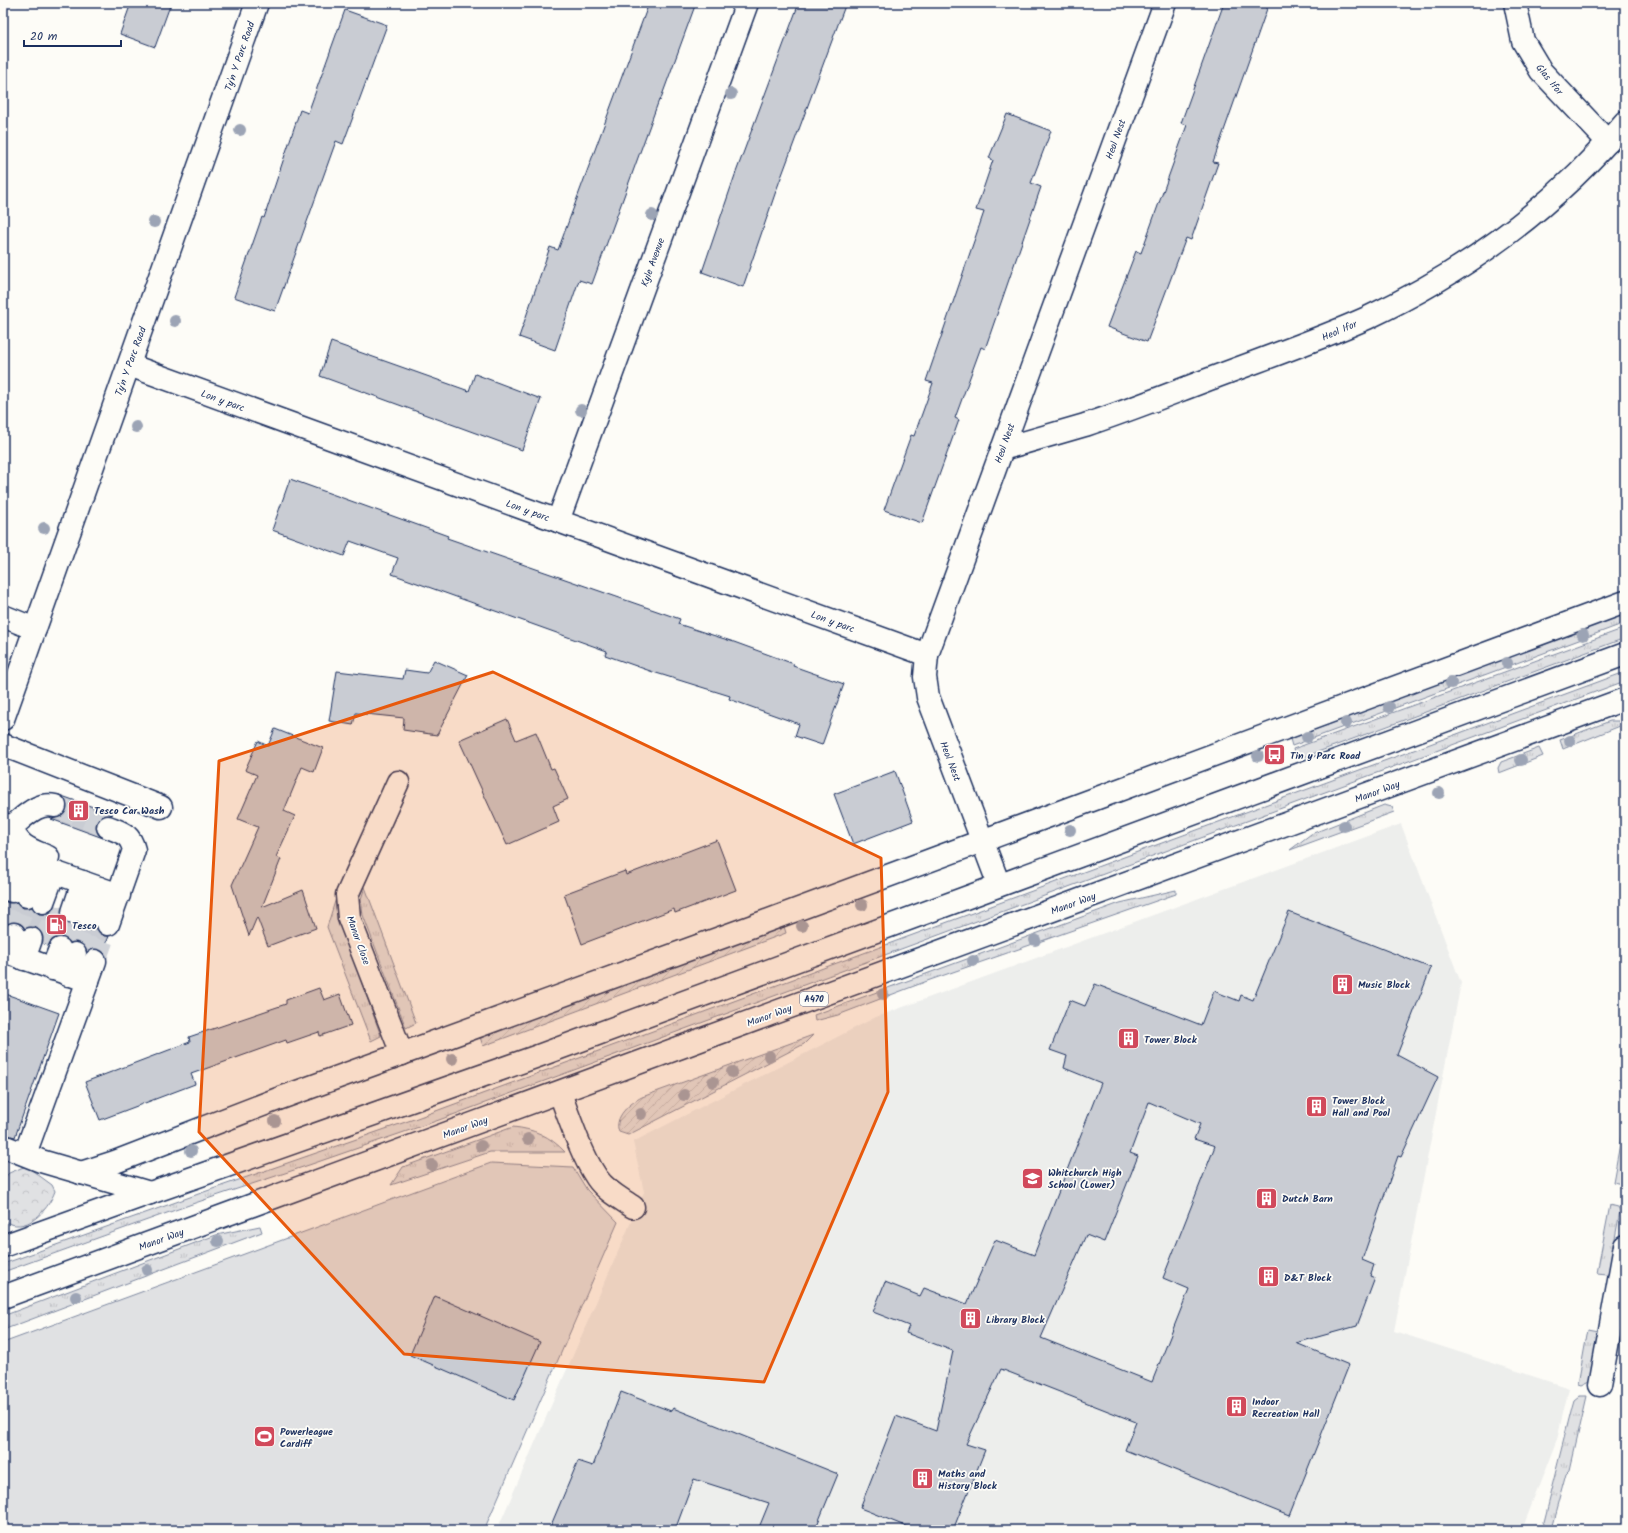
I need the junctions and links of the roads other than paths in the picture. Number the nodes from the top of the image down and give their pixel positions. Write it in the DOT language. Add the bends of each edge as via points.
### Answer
graph roads {
  1 [pos="257,3"];
  2 [pos="747,3"];
  3 [pos="1165,3"];
  4 [pos="1515,3"];
  5 [pos="1625,122"];
  6 [pos="1608,142"];
  7 [pos="129,365"];
  8 [pos="1002,449"];
  9 [pos="558,521"];
  10 [pos="1625,602"];
  11 [pos="3,616"];
  12 [pos="35,629"];
  13 [pos="1625,654"];
  14 [pos="927,655"];
  15 [pos="1625,699"];
  16 [pos="3,719"];
  17 [pos="3,745"];
  18 [pos="398,782"];
  19 [pos="55,806"];
  20 [pos="161,807"];
  21 [pos="7,825"];
  22 [pos="108,827"];
  23 [pos="981,842"];
  24 [pos="56,874"];
  25 [pos="999,885"];
  26 [pos="59,907"];
  27 [pos="46,956"];
  28 [pos="402,1054"];
  29 [pos="560,1093"];
  30 [pos="3,1146"];
  31 [pos="33,1157"];
  32 [pos="81,1173"];
  33 [pos="150,1193"];
  34 [pos="633,1207"];
  35 [pos="3,1246"];
  36 [pos="1625,1246"];
  37 [pos="3,1297"];
  38 [pos="1600,1385"];
  1 -- 7 [label="main road, Ty'n Y Parc Road"];
  2 -- 9 [label="main road, Kyle Avenue"];
  3 -- 8 [label="main road, Heol Nest"];
  4 -- 6 [label="main road, Glas Ifor" via="1523,41 1541,71"];
  5 -- 6 [label="main road, Heol Ifor"];
  6 -- 8 [label="main road, Heol Ifor" via="1530,218 1481,254 1421,290 1367,318 1310,342 1086,424"];
  7 -- 9 [label="main road, Lon y parc"];
  7 -- 12 [label="main road, Ty'n Y Parc Road"];
  8 -- 14 [label="main road, Heol Nest"];
  9 -- 14 [label="main road, Lon y parc"];
  10 -- 23 [label="main road"];
  11 -- 12 [label="main road"];
  12 -- 16 [label="main road, Ty'n Y Parc Road"];
  13 -- 25 [label="main road"];
  14 -- 23 [label="main road, Heol Nest" via="925,677 928,697"];
  15 -- 29 [label="main road, Manor Way / A470"];
  17 -- 20 [label="main road"];
  18 -- 28 [label="main road, Manor Close" via="347,895 347,906 349,918"];
  19 -- 21 [label="main road" via="38,806"];
  21 -- 24 [label="main road" via="23,846 58,861 63,866"];
  22 -- 24 [label="main road" via="124,833 131,840 134,850"];
  23 -- 25 [label="main road, Heol Nest"];
  23 -- 28 [label="main road"];
  24 -- 26 [label="main road"];
  24 -- 26 [label="main road"];
  24 -- 26 [label="main road"];
  24 -- 26 [label="main road"];
  25 -- 33 [label="main road" via="538,1056"];
  27 -- 31 [label="main road"];
  28 -- 32 [label="main road"];
  29 -- 34 [label="main road" via="596,1178"];
  29 -- 37 [label="main road, Manor Way / A470"];
  30 -- 31 [label="main road"];
  31 -- 32 [label="main road"];
  32 -- 33 [label="main road"];
  33 -- 35 [label="main road"];
  36 -- 38 [label="main road"];
}
